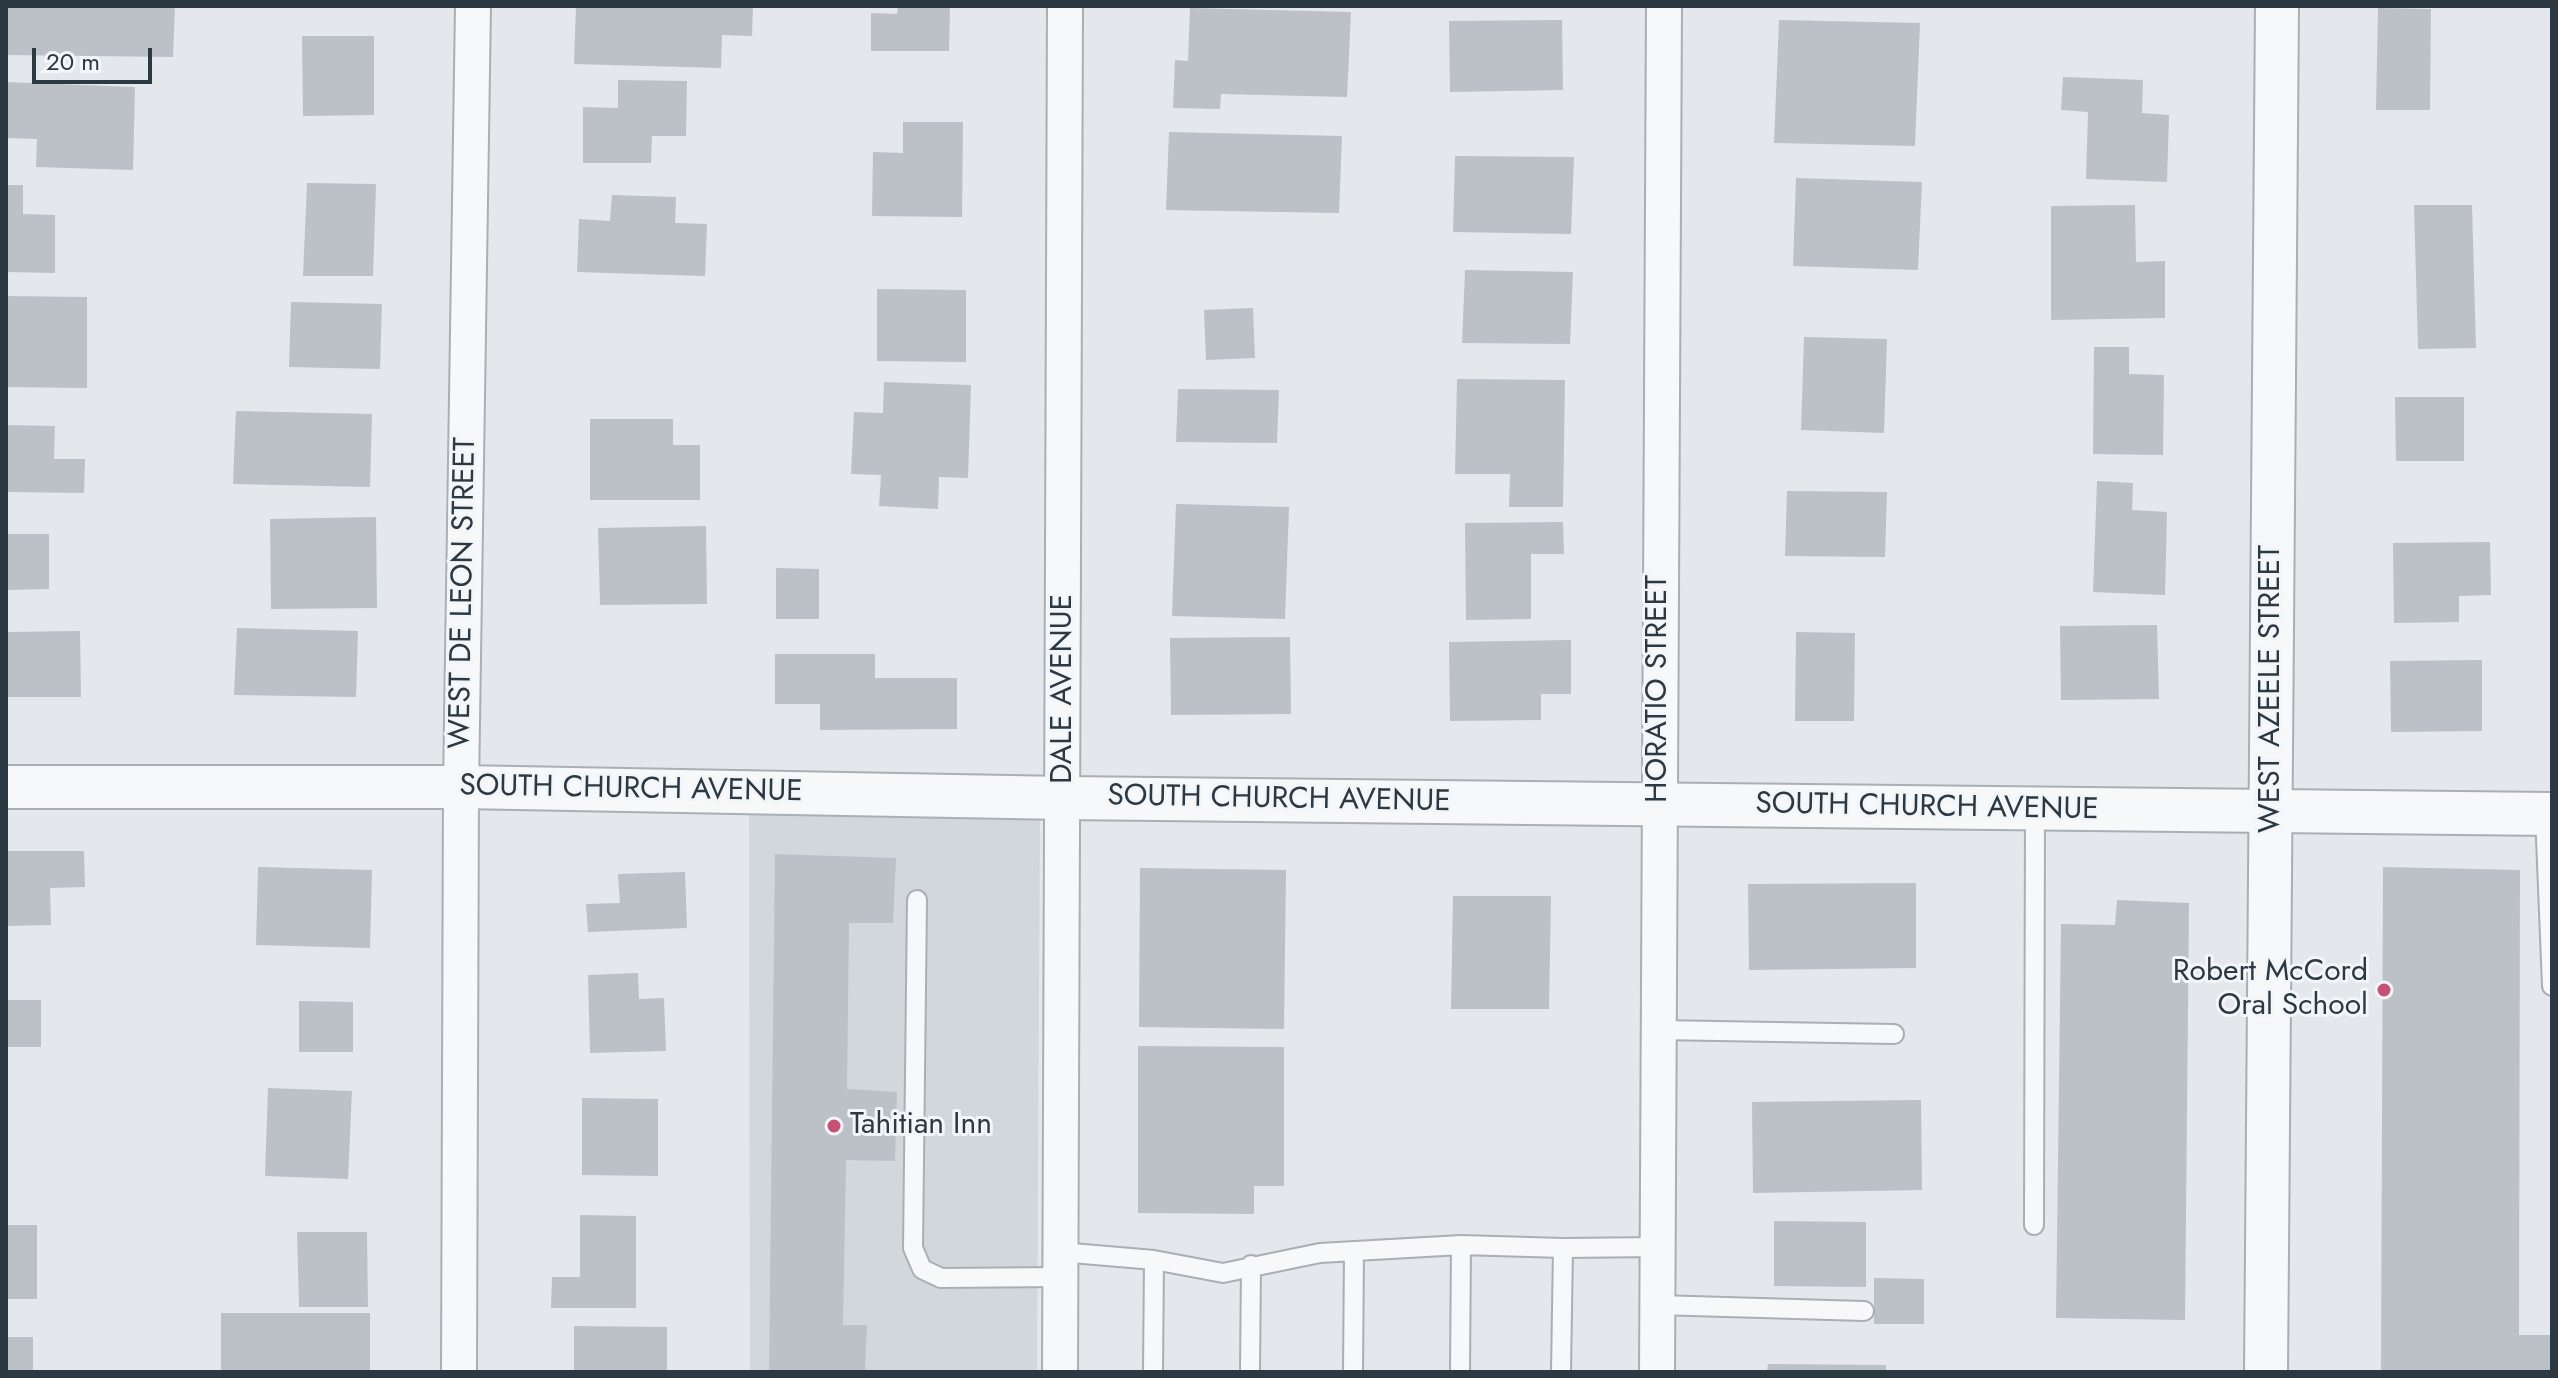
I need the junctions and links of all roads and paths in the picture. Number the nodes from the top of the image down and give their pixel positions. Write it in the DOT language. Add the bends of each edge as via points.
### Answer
graph roads {
  1 [pos="473,6"];
  2 [pos="1065,6"];
  3 [pos="1664,6"];
  4 [pos="2277,6"];
  5 [pos="6,787"];
  6 [pos="461,787"];
  7 [pos="1064,798"];
  8 [pos="1658,805"];
  9 [pos="2035,809"];
  10 [pos="2271,812"];
  11 [pos="2548,814"];
  12 [pos="917,900"];
  13 [pos="2552,986"];
  14 [pos="1658,1030"];
  15 [pos="1894,1034"];
  16 [pos="2034,1225"];
  17 [pos="1461,1245"];
  18 [pos="1657,1247"];
  19 [pos="1563,1248"];
  20 [pos="1354,1251"];
  21 [pos="1154,1260"];
  22 [pos="1060,1265"];
  23 [pos="1251,1265"];
  24 [pos="1657,1305"];
  25 [pos="1864,1311"];
  26 [pos="459,1372"];
  27 [pos="1060,1372"];
  28 [pos="1153,1372"];
  29 [pos="1250,1372"];
  30 [pos="1353,1372"];
  31 [pos="1460,1372"];
  32 [pos="1561,1372"];
  33 [pos="1657,1372"];
  34 [pos="2266,1372"];
  1 -- 6 [label="street, WEST DE LEON STREET"];
  2 -- 7 [label="street, DALE AVENUE"];
  3 -- 8 [label="street, HORATIO STREET"];
  4 -- 10 [label="street, WEST AZEELE STREET"];
  5 -- 6 [label="street, SOUTH CHURCH AVENUE"];
  6 -- 7 [label="street, SOUTH CHURCH AVENUE"];
  6 -- 26 [label="street, WEST DE LEON STREET"];
  7 -- 8 [label="street, SOUTH CHURCH AVENUE"];
  7 -- 22 [label="street, DALE AVENUE"];
  8 -- 9 [label="street, SOUTH CHURCH AVENUE"];
  8 -- 14 [label="street, HORATIO STREET"];
  9 -- 10 [label="street, SOUTH CHURCH AVENUE"];
  9 -- 16 [label="lane"];
  10 -- 11 [label="street, SOUTH CHURCH AVENUE"];
  10 -- 34 [label="street, WEST AZEELE STREET"];
  11 -- 13 [label="lane"];
  12 -- 22 [label="lane" via="913,1248 922,1269 941,1278"];
  14 -- 15 [label="lane"];
  14 -- 18 [label="street, HORATIO STREET"];
  17 -- 19 [label="lane"];
  17 -- 20 [label="lane"];
  17 -- 31 [label="lane"];
  18 -- 19 [label="lane"];
  18 -- 24 [label="street, HORATIO STREET"];
  19 -- 32 [label="lane"];
  20 -- 23 [label="lane"];
  20 -- 30 [label="lane"];
  21 -- 22 [label="lane"];
  21 -- 23 [label="lane" via="1223,1273"];
  21 -- 28 [label="lane"];
  22 -- 27 [label="street, DALE AVENUE"];
  23 -- 29 [label="lane"];
  24 -- 25 [label="lane"];
  24 -- 33 [label="street, HORATIO STREET"];
}
